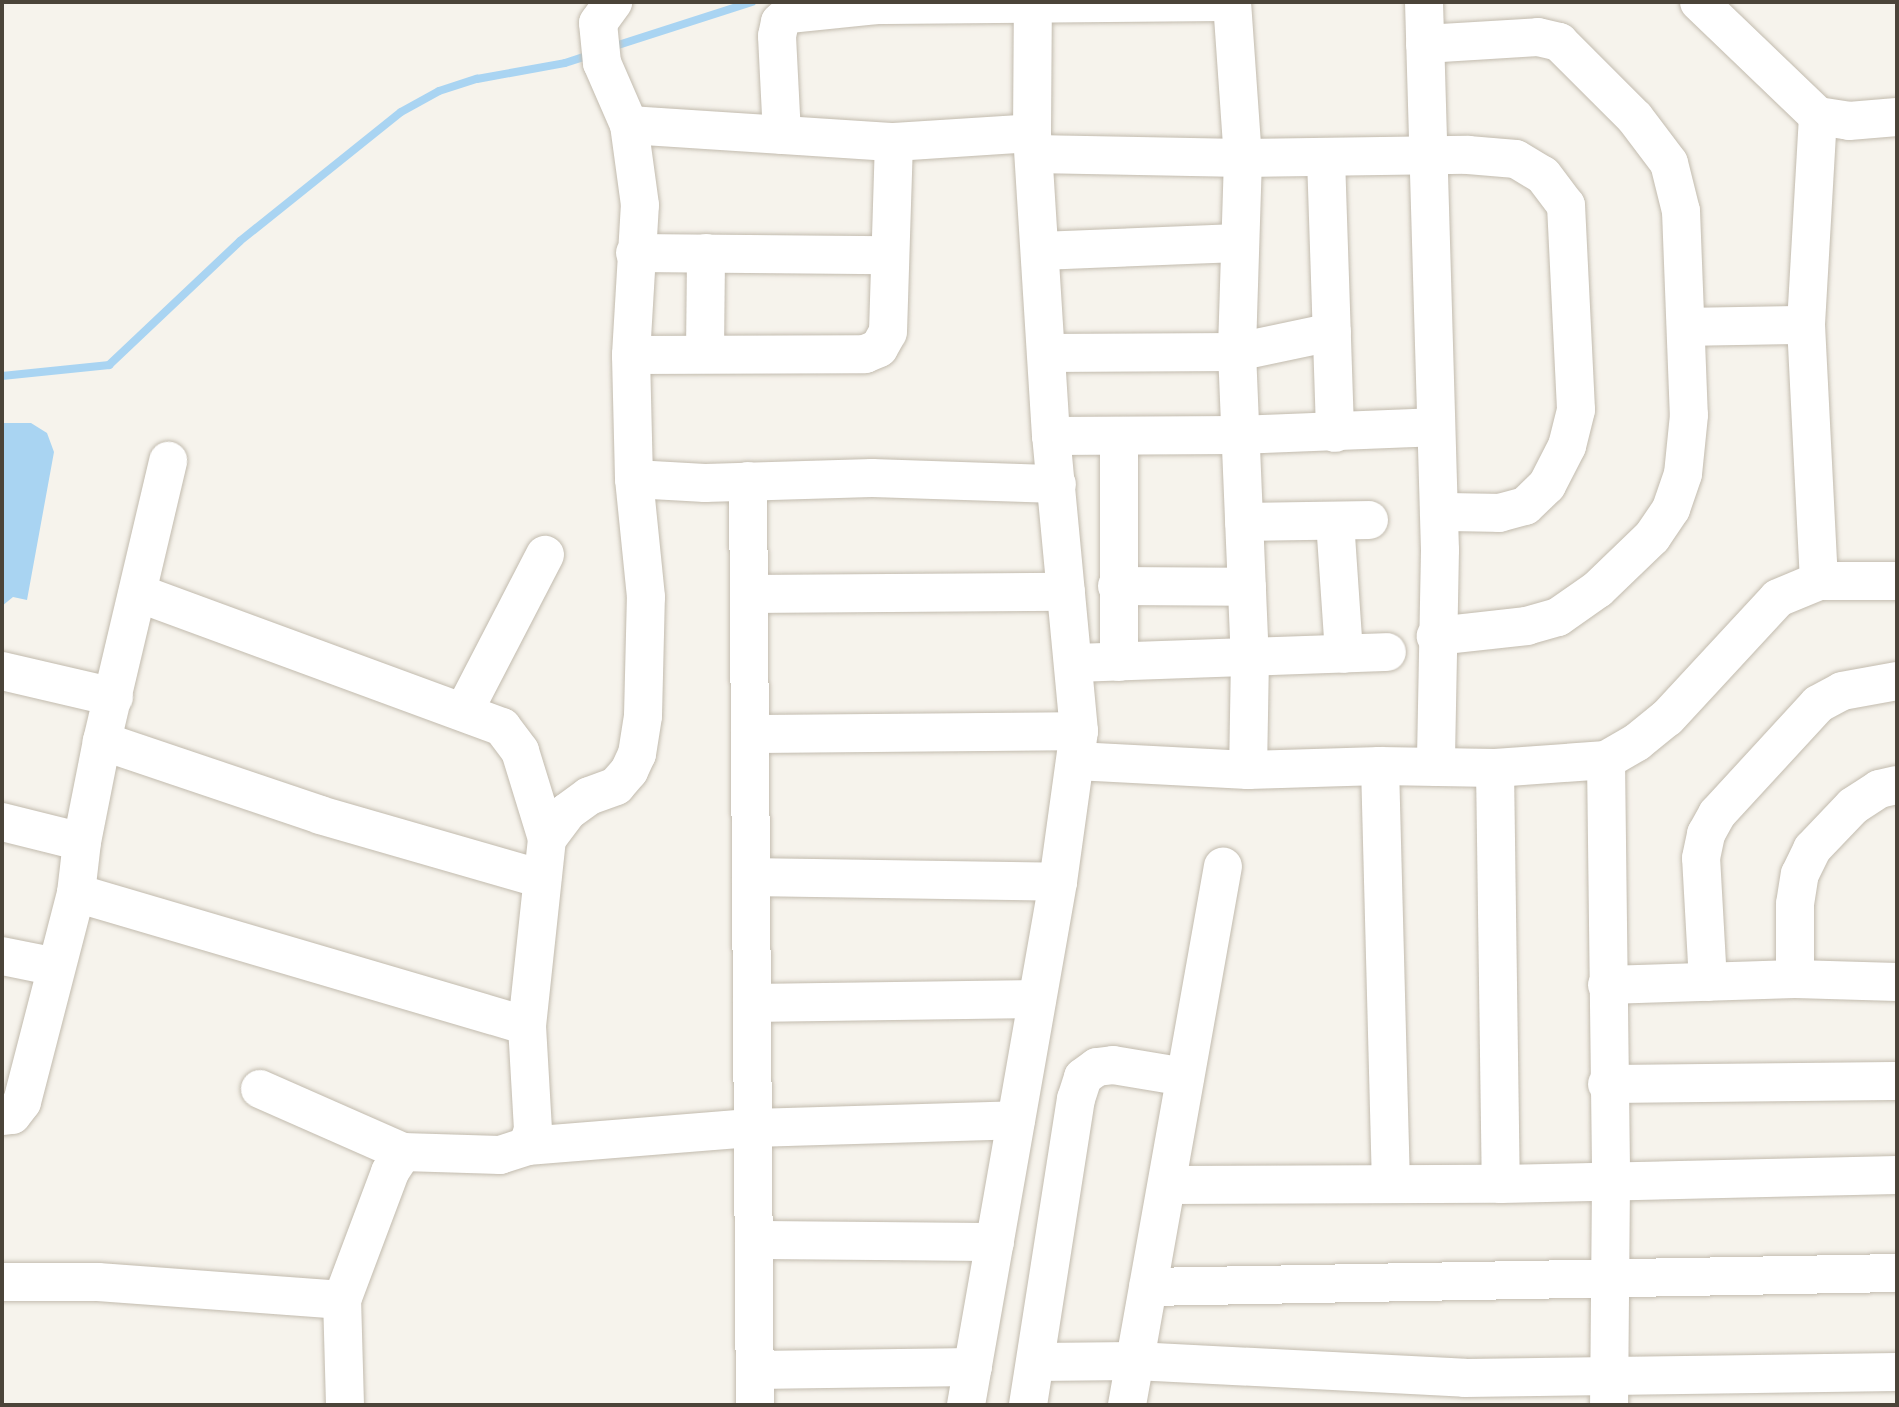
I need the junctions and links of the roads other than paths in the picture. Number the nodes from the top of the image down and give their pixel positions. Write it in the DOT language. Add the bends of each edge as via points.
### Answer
graph roads {
  1 [pos="1232,2"];
  2 [pos="1424,2"];
  3 [pos="1699,2"];
  4 [pos="1033,5"];
  5 [pos="605,12"];
  6 [pos="1425,44"];
  7 [pos="1818,116"];
  8 [pos="1897,117"];
  9 [pos="629,125"];
  10 [pos="782,135"];
  11 [pos="894,142"];
  12 [pos="1033,144"];
  13 [pos="1428,154"];
  14 [pos="1243,158"];
  15 [pos="1326,158"];
  16 [pos="1238,243"];
  17 [pos="1040,251"];
  18 [pos="635,253"];
  19 [pos="706,253"];
  20 [pos="889,255"];
  21 [pos="1806,325"];
  22 [pos="1686,327"];
  23 [pos="1332,332"];
  24 [pos="1237,352"];
  25 [pos="705,353"];
  26 [pos="1046,353"];
  27 [pos="631,355"];
  28 [pos="1433,427"];
  29 [pos="1335,433"];
  30 [pos="1238,435"];
  31 [pos="1051,436"];
  32 [pos="1119,438"];
  33 [pos="168,461"];
  34 [pos="634,479"];
  35 [pos="748,481"];
  36 [pos="1057,484"];
  37 [pos="1439,512"];
  38 [pos="1244,522"];
  39 [pos="545,555"];
  40 [pos="1819,581"];
  41 [pos="1897,581"];
  42 [pos="1117,586"];
  43 [pos="1247,587"];
  44 [pos="1066,592"];
  45 [pos="138,593"];
  46 [pos="749,594"];
  47 [pos="1436,636"];
  48 [pos="1387,652"];
  49 [pos="1344,654"];
  50 [pos="1250,658"];
  51 [pos="1119,662"];
  52 [pos="1073,663"];
  53 [pos="2,671"];
  54 [pos="1897,681"];
  55 [pos="114,697"];
  56 [pos="464,711"];
  57 [pos="750,734"];
  58 [pos="102,741"];
  59 [pos="1078,746"];
  60 [pos="1606,760"];
  61 [pos="1380,766"];
  62 [pos="1436,767"];
  63 [pos="1495,768"];
  64 [pos="1248,770"];
  65 [pos="1897,785"];
  66 [pos="2,822"];
  67 [pos="547,839"];
  68 [pos="82,842"];
  69 [pos="1223,866"];
  70 [pos="751,877"];
  71 [pos="542,879"];
  72 [pos="1058,882"];
  73 [pos="76,893"];
  74 [pos="2,956"];
  75 [pos="56,967"];
  76 [pos="1795,979"];
  77 [pos="1708,982"];
  78 [pos="1897,982"];
  79 [pos="1607,985"];
  80 [pos="1037,999"];
  81 [pos="752,1003"];
  82 [pos="527,1026"];
  83 [pos="1185,1077"];
  84 [pos="1897,1081"];
  85 [pos="1607,1084"];
  86 [pos="260,1089"];
  87 [pos="2,1116"];
  88 [pos="1016,1120"];
  89 [pos="753,1128"];
  90 [pos="527,1146"];
  91 [pos="403,1152"];
  92 [pos="1897,1175"];
  93 [pos="1611,1182"];
  94 [pos="1391,1184"];
  95 [pos="1501,1184"];
  96 [pos="1168,1185"];
  97 [pos="754,1240"];
  98 [pos="995,1242"];
  99 [pos="1897,1273"];
  100 [pos="1609,1277"];
  101 [pos="2,1282"];
  102 [pos="1148,1287"];
  103 [pos="342,1300"];
  104 [pos="1135,1361"];
  105 [pos="1036,1362"];
  106 [pos="973,1367"];
  107 [pos="1897,1372"];
  108 [pos="755,1388"];
  109 [pos="1769,1389"];
  110 [pos="1609,1390"];
  111 [pos="1465,1392"];
  112 [pos="345,1405"];
  113 [pos="966,1405"];
  114 [pos="1028,1405"];
  115 [pos="1127,1405"];
  1 -- 4 [label="street"];
  1 -- 14 [label="street"];
  2 -- 6 [label="street"];
  3 -- 7 [label="street"];
  4 -- 10 [label="street" via="877,5 789,14 780,22 777,36"];
  4 -- 12 [label="street"];
  5 -- 9 [label="street" via="602,63"];
  6 -- 13 [label="street"];
  6 -- 22 [label="street" via="1538,37 1559,42 1598,77 1669,163 1681,211"];
  7 -- 8 [label="street" via="1849,121"];
  7 -- 21 [label="street"];
  9 -- 10 [label="street"];
  9 -- 18 [label="street" via="640,205"];
  10 -- 11 [label="street"];
  11 -- 12 [label="street"];
  11 -- 20 [label="street"];
  12 -- 14 [label="street"];
  12 -- 17 [label="street"];
  13 -- 15 [label="street"];
  13 -- 28 [label="street"];
  13 -- 37 [label="street" via="1516,159 1556,188 1566,205 1576,375 1576,410 1567,446 1547,485 1525,506 1499,513"];
  14 -- 15 [label="street"];
  14 -- 16 [label="street"];
  15 -- 23 [label="street"];
  16 -- 17 [label="street"];
  16 -- 24 [label="street"];
  17 -- 26 [label="street"];
  18 -- 19 [label="street"];
  18 -- 27 [label="street"];
  19 -- 20 [label="street"];
  19 -- 25 [label="street"];
  20 -- 25 [label="street" via="888,332 879,348 865,354"];
  21 -- 22 [label="street"];
  21 -- 40 [label="street"];
  22 -- 47 [label="street" via="1689,415 1683,474 1671,509 1652,537 1598,589 1558,617 1527,626"];
  23 -- 24 [label="street"];
  23 -- 29 [label="street"];
  24 -- 26 [label="street"];
  24 -- 30 [label="street"];
  25 -- 27 [label="street"];
  26 -- 31 [label="street"];
  27 -- 34 [label="street"];
  28 -- 29 [label="street"];
  28 -- 37 [label="street"];
  29 -- 30 [label="street"];
  30 -- 32 [label="street"];
  30 -- 38 [label="street"];
  31 -- 32 [label="street"];
  31 -- 36 [label="street"];
  32 -- 42 [label="street"];
  33 -- 45 [label="street"];
  34 -- 35 [label="street"];
  34 -- 67 [label="street" via="646,597 637,754 616,786 567,812"];
  35 -- 36 [label="street" via="872,478"];
  35 -- 46 [label="street"];
  36 -- 44 [label="street"];
  37 -- 47 [label="street"];
  38 -- 43 [label="street"];
  38 -- 49 [label="street" via="1352,520"];
  39 -- 56 [label="street"];
  40 -- 41 [label="street"];
  40 -- 60 [label="street" via="1778,598 1667,718"];
  42 -- 43 [label="street"];
  42 -- 51 [label="street"];
  43 -- 50 [label="street"];
  44 -- 46 [label="street"];
  44 -- 52 [label="street"];
  45 -- 55 [label="street"];
  45 -- 56 [label="street"];
  46 -- 57 [label="street"];
  47 -- 62 [label="street"];
  48 -- 49 [label="street"];
  49 -- 50 [label="street"];
  50 -- 51 [label="street"];
  50 -- 64 [label="street"];
  51 -- 52 [label="street"];
  52 -- 59 [label="street"];
  53 -- 55 [label="street"];
  54 -- 77 [label="street" via="1842,691 1818,704 1717,814 1701,858"];
  55 -- 58 [label="street"];
  56 -- 67 [label="street" via="511,735"];
  57 -- 59 [label="street"];
  57 -- 70 [label="street"];
  58 -- 68 [label="street"];
  58 -- 71 [label="street" via="320,815"];
  59 -- 64 [label="street"];
  59 -- 72 [label="street"];
  60 -- 63 [label="street"];
  60 -- 79 [label="street"];
  61 -- 62 [label="street"];
  61 -- 64 [label="street"];
  61 -- 94 [label="street"];
  62 -- 63 [label="street"];
  63 -- 95 [label="street"];
  65 -- 76 [label="street" via="1879,789 1853,806 1812,849 1800,874 1795,904"];
  66 -- 68 [label="street"];
  67 -- 71 [label="street"];
  68 -- 73 [label="street"];
  69 -- 83 [label="street"];
  70 -- 72 [label="street"];
  70 -- 81 [label="street"];
  71 -- 82 [label="street"];
  72 -- 80 [label="street"];
  73 -- 75 [label="street"];
  73 -- 82 [label="street"];
  74 -- 75 [label="street"];
  75 -- 87 [label="street" via="22,1102 12,1115"];
  76 -- 77 [label="street"];
  76 -- 78 [label="street"];
  77 -- 79 [label="street"];
  79 -- 85 [label="street"];
  80 -- 81 [label="street"];
  80 -- 88 [label="street"];
  81 -- 89 [label="street"];
  82 -- 90 [label="street" via="533,1130"];
  83 -- 96 [label="street"];
  83 -- 105 [label="street" via="1113,1065 1097,1067 1083,1077"];
  84 -- 85 [label="street"];
  85 -- 93 [label="street"];
  86 -- 91 [label="street"];
  88 -- 89 [label="street"];
  88 -- 98 [label="street"];
  89 -- 90 [label="street"];
  89 -- 97 [label="street"];
  90 -- 91 [label="street" via="500,1155"];
  91 -- 103 [label="street" via="384,1185"];
  92 -- 93 [label="street"];
  93 -- 95 [label="street"];
  93 -- 100 [label="street"];
  94 -- 95 [label="street"];
  94 -- 96 [label="street"];
  96 -- 102 [label="street"];
  97 -- 98 [label="street"];
  97 -- 108 [label="street"];
  98 -- 106 [label="street"];
  99 -- 100 [label="street"];
  100 -- 102 [label="street"];
  100 -- 110 [label="street"];
  101 -- 103 [label="street" via="98,1282"];
  102 -- 104 [label="street"];
  103 -- 112 [label="street"];
  104 -- 105 [label="street"];
  104 -- 111 [label="street"];
  104 -- 115 [label="street"];
  105 -- 114 [label="street"];
  106 -- 108 [label="street"];
  106 -- 113 [label="street"];
  107 -- 109 [label="street"];
  109 -- 110 [label="street"];
  110 -- 111 [label="street"];
}
